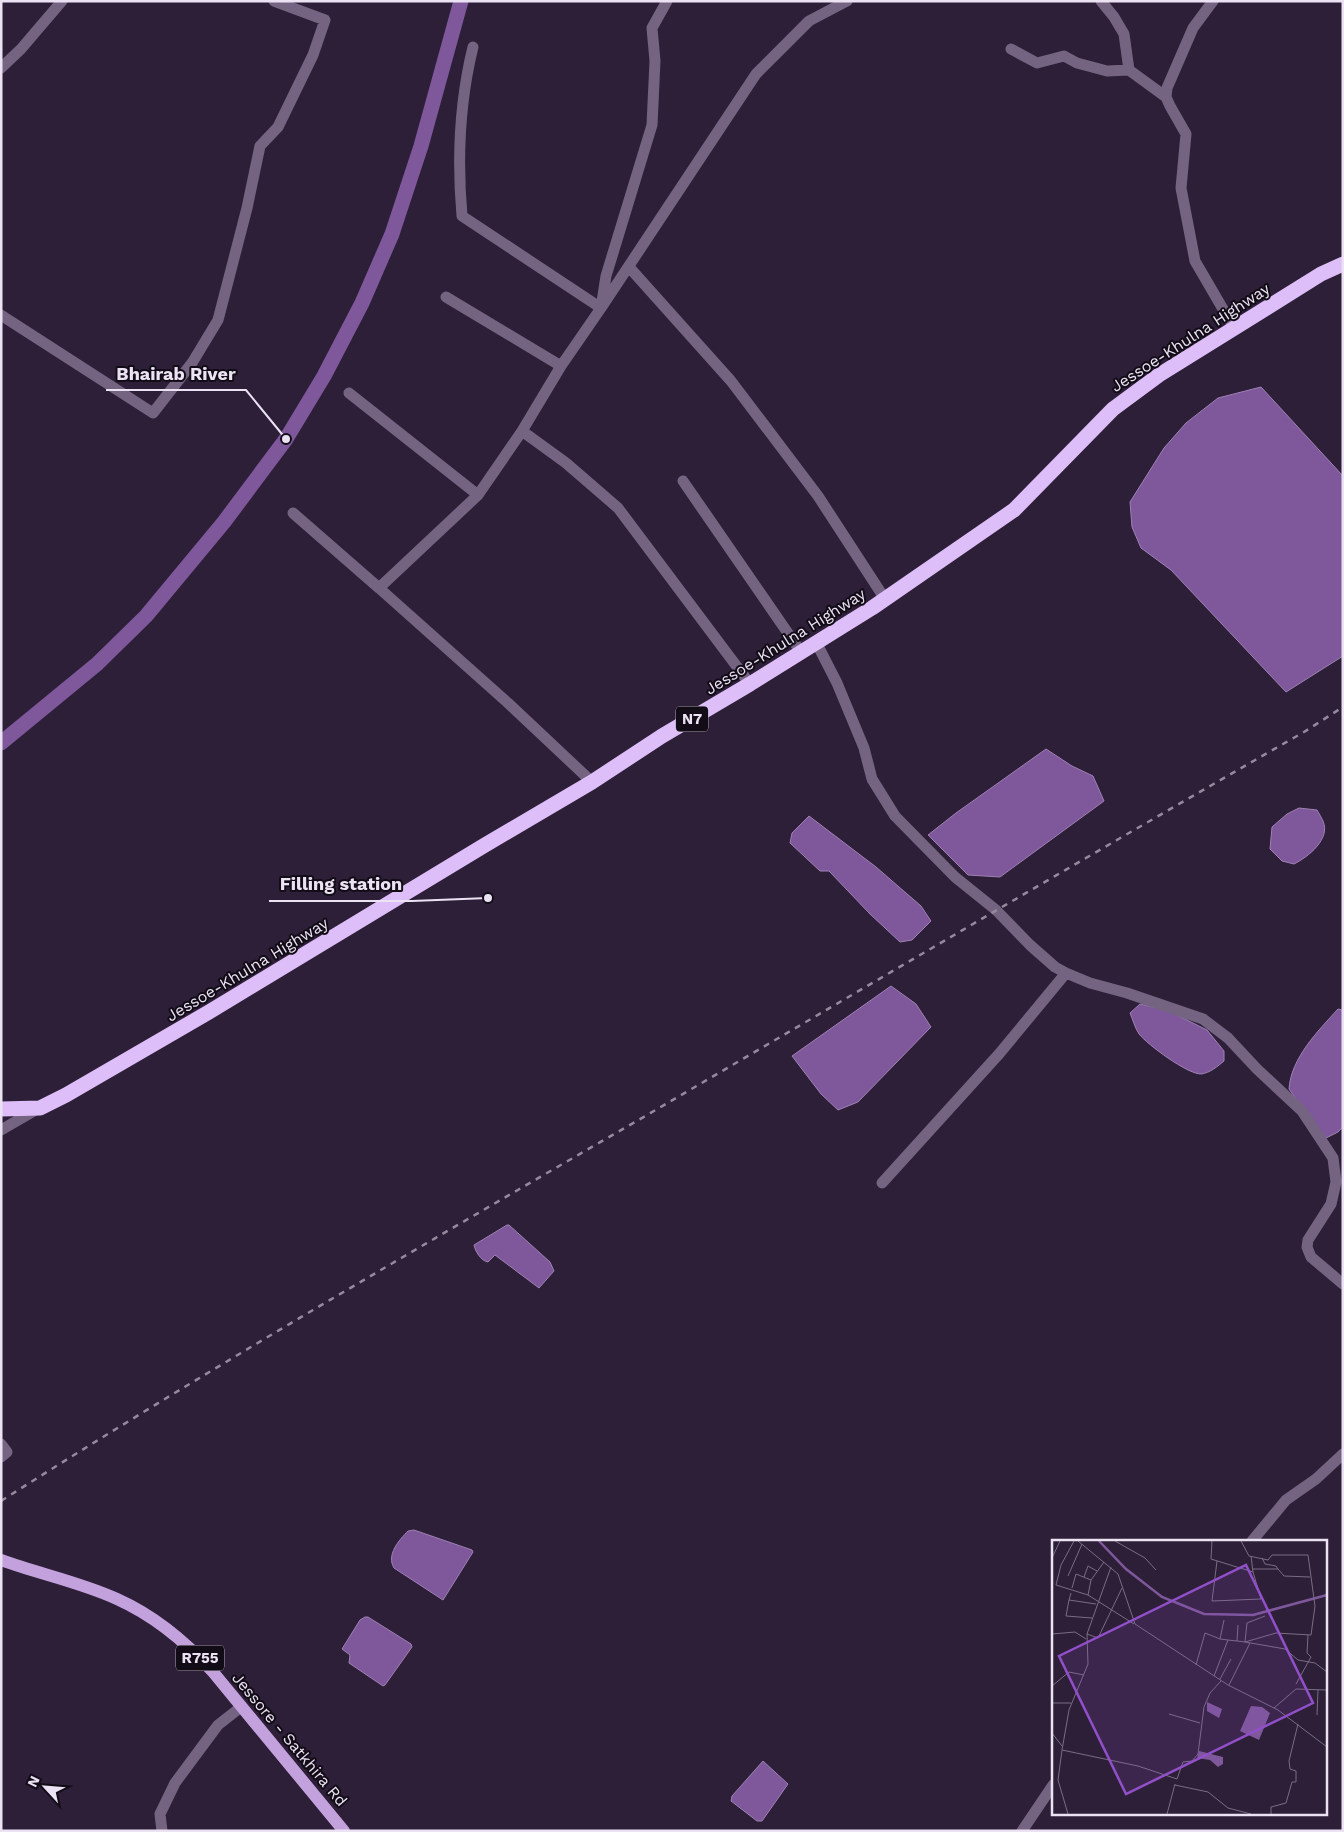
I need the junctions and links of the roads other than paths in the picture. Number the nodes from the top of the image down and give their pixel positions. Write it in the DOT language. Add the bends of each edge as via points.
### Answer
graph roads {
  1 [pos="62,1"];
  2 [pos="274,1"];
  3 [pos="667,1"];
  4 [pos="847,1"];
  5 [pos="1101,1"];
  6 [pos="1213,1"];
  7 [pos="474,47"];
  8 [pos="1011,50"];
  9 [pos="1,68"];
  10 [pos="1129,70"];
  11 [pos="1166,97"];
  12 [pos="1343,264"];
  13 [pos="628,267"];
  14 [pos="446,297"];
  15 [pos="601,308"];
  16 [pos="1,315"];
  17 [pos="1234,328"];
  18 [pos="561,366"];
  19 [pos="349,393"];
  20 [pos="522,431"];
  21 [pos="683,481"];
  22 [pos="478,495"];
  23 [pos="293,513"];
  24 [pos="379,588"];
  25 [pos="885,599"];
  26 [pos="816,642"];
  27 [pos="801,652"];
  28 [pos="750,684"];
  29 [pos="592,782"];
  30 [pos="1066,973"];
  31 [pos="40,1108"];
  32 [pos="1,1109"];
  33 [pos="1,1130"];
  34 [pos="882,1183"];
  35 [pos="1343,1284"];
  36 [pos="1,1444"];
  37 [pos="1343,1454"];
  38 [pos="1,1457"];
  39 [pos="1253,1540"];
  40 [pos="1,1560"];
  41 [pos="241,1706"];
  42 [pos="1052,1786"];
  43 [pos="162,1831"];
  44 [pos="344,1831"];
  45 [pos="1022,1831"];
  1 -- 9 [label="street"];
  2 -- 16 [label="street" via="325,20 313,55 278,127 260,146 218,320 192,363 153,413"];
  3 -- 15 [label="street" via="652,28 655,61 652,125 606,276"];
  4 -- 13 [label="street" via="809,21 756,74"];
  5 -- 10 [label="street" via="1124,34"];
  6 -- 11 [label="street" via="1193,28"];
  7 -- 15 [label="street" via="465,78 459,130 462,216"];
  8 -- 10 [label="street" via="1037,63 1064,56 1107,71"];
  10 -- 11 [label="street"];
  11 -- 17 [label="street" via="1186,134 1181,188 1195,261"];
  12 -- 17 [label="highway, Jessoe-Khulna Highway / N7" via="1321,274"];
  13 -- 15 [label="street"];
  13 -- 25 [label="street" via="731,380 818,496"];
  14 -- 18 [label="street"];
  15 -- 18 [label="street"];
  17 -- 25 [label="highway, Jessoe-Khulna Highway / N7" via="1159,375 1113,409 1014,510"];
  18 -- 20 [label="street"];
  19 -- 22 [label="street"];
  20 -- 22 [label="street"];
  20 -- 28 [label="street" via="566,463 618,508"];
  21 -- 27 [label="street"];
  22 -- 24 [label="street"];
  23 -- 24 [label="street"];
  24 -- 29 [label="street"];
  25 -- 26 [label="highway, Jessoe-Khulna Highway / N7"];
  26 -- 27 [label="highway, Jessoe-Khulna Highway / N7"];
  26 -- 30 [label="street" via="864,748 872,779 894,816 955,877"];
  27 -- 28 [label="highway, Jessoe-Khulna Highway / N7"];
  28 -- 29 [label="highway, Jessoe-Khulna Highway / N7"];
  29 -- 31 [label="highway, Jessoe-Khulna Highway / N7" via="210,1012"];
  30 -- 34 [label="street" via="999,1054"];
  30 -- 35 [label="street" via="1202,1019 1228,1038 1302,1111 1332,1158 1336,1182 1331,1204 1308,1240 1307,1247 1311,1257"];
  31 -- 32 [label="highway, Jessoe-Khulna Highway / N7"];
  31 -- 33 [label="street"];
  36 -- 38 [label="street" via="7,1452"];
  37 -- 39 [label="street" via="1286,1500"];
  40 -- 41 [label="main road, Jessore - Satkhira Rd / R755" via="96,1591 155,1620 196,1653"];
  41 -- 43 [label="street" via="218,1725 175,1782 160,1814"];
  41 -- 44 [label="main road, Jessore - Satkhira Rd / R755"];
  42 -- 45 [label="street"];
}
